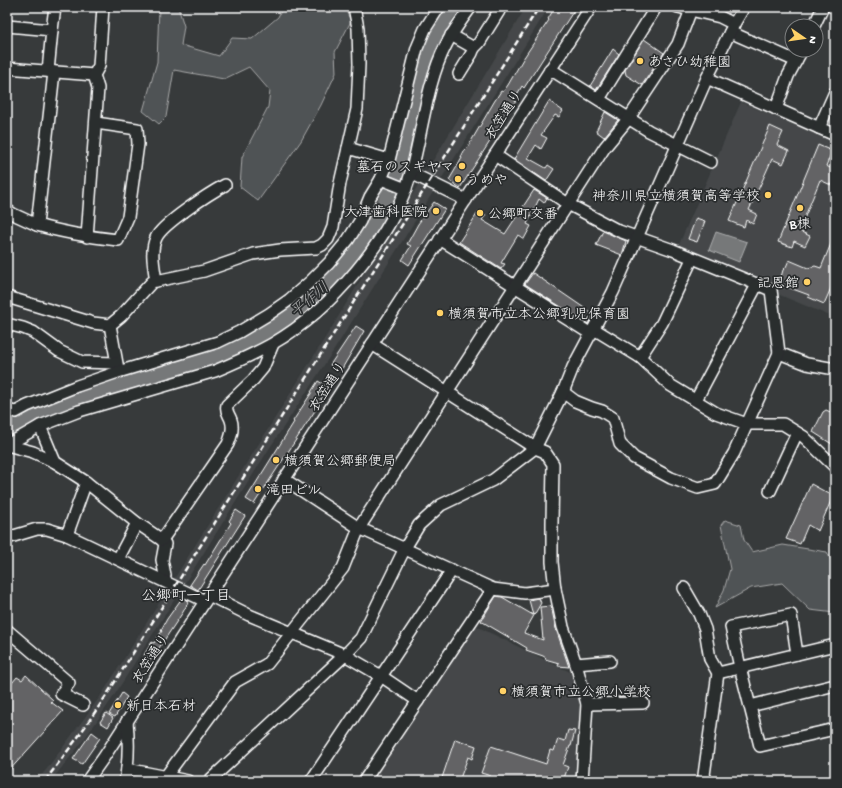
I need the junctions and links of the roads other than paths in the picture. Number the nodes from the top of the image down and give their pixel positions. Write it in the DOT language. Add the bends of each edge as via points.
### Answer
graph roads {
  1 [pos="54,7"];
  2 [pos="103,7"];
  3 [pos="354,7"];
  4 [pos="439,7"];
  5 [pos="471,7"];
  6 [pos="591,7"];
  7 [pos="656,7"];
  8 [pos="678,7"];
  9 [pos="744,7"];
  10 [pos="823,7"];
  11 [pos="691,9"];
  12 [pos="499,11"];
  13 [pos="818,18"];
  14 [pos="7,26"];
  15 [pos="732,28"];
  16 [pos="52,30"];
  17 [pos="451,35"];
  18 [pos="474,48"];
  19 [pos="798,58"];
  20 [pos="796,61"];
  21 [pos="7,68"];
  22 [pos="550,69"];
  23 [pos="51,72"];
  24 [pos="459,74"];
  25 [pos="94,75"];
  26 [pos="707,78"];
  27 [pos="835,92"];
  28 [pos="598,99"];
  29 [pos="776,109"];
  30 [pos="629,118"];
  31 [pos="96,123"];
  32 [pos="819,128"];
  33 [pos="835,135"];
  34 [pos="677,146"];
  35 [pos="348,148"];
  36 [pos="495,155"];
  37 [pos="389,160"];
  38 [pos="711,162"];
  39 [pos="411,174"];
  40 [pos="382,180"];
  41 [pos="225,185"];
  42 [pos="405,189"];
  43 [pos="466,200"];
  44 [pos="568,204"];
  45 [pos="7,210"];
  46 [pos="37,225"];
  47 [pos="87,237"];
  48 [pos="636,237"];
  49 [pos="440,239"];
  50 [pos="692,259"];
  51 [pos="156,280"];
  52 [pos="757,285"];
  53 [pos="515,286"];
  54 [pos="7,297"];
  55 [pos="110,325"];
  56 [pos="7,326"];
  57 [pos="592,331"];
  58 [pos="273,344"];
  59 [pos="372,344"];
  60 [pos="779,353"];
  61 [pos="640,357"];
  62 [pos="117,368"];
  63 [pos="835,368"];
  64 [pos="447,392"];
  65 [pos="564,392"];
  66 [pos="696,400"];
  67 [pos="7,410"];
  68 [pos="747,424"];
  69 [pos="40,426"];
  70 [pos="797,433"];
  71 [pos="7,445"];
  72 [pos="535,448"];
  73 [pos="55,462"];
  74 [pos="835,467"];
  75 [pos="284,479"];
  76 [pos="86,482"];
  77 [pos="770,491"];
  78 [pos="137,523"];
  79 [pos="359,528"];
  80 [pos="67,535"];
  81 [pos="7,538"];
  82 [pos="162,540"];
  83 [pos="404,548"];
  84 [pos="118,559"];
  85 [pos="452,570"];
  86 [pos="164,581"];
  87 [pos="493,588"];
  88 [pos="684,588"];
  89 [pos="555,589"];
  90 [pos="207,598"];
  91 [pos="7,630"];
  92 [pos="292,632"];
  93 [pos="835,644"];
  94 [pos="797,654"];
  95 [pos="346,655"];
  96 [pos="610,661"];
  97 [pos="576,664"];
  98 [pos="740,667"];
  99 [pos="718,673"];
  100 [pos="381,676"];
  101 [pos="835,685"];
  102 [pos="418,701"];
  103 [pos="644,703"];
  104 [pos="586,704"];
  105 [pos="83,705"];
  106 [pos="750,706"];
  107 [pos="127,721"];
  108 [pos="835,729"];
  109 [pos="128,769"];
  110 [pos="166,776"];
  111 [pos="87,781"];
  112 [pos="125,781"];
  113 [pos="188,781"];
  114 [pos="209,781"];
  115 [pos="311,781"];
  116 [pos="364,781"];
  117 [pos="582,781"];
  118 [pos="707,781"];
  1 -- 16 [label="street"];
  2 -- 25 [label="street" via="99,66"];
  3 -- 35 [label="street" via="358,28 359,85 357,109"];
  4 -- 37 [label="street" via="417,48"];
  5 -- 17 [label="street"];
  6 -- 22 [label="street, 衣笠通り"];
  7 -- 28 [label="street"];
  8 -- 11 [label="street"];
  9 -- 15 [label="street"];
  10 -- 13 [label="street"];
  11 -- 15 [label="street" via="720,17"];
  11 -- 30 [label="street" via="678,44"];
  12 -- 18 [label="street"];
  14 -- 16 [label="street"];
  15 -- 20 [label="street"];
  15 -- 26 [label="street"];
  16 -- 23 [label="street"];
  17 -- 18 [label="street"];
  17 -- 39 [label="street" via="435,73"];
  18 -- 24 [label="street"];
  19 -- 20 [label="street"];
  20 -- 29 [label="street"];
  21 -- 23 [label="street"];
  22 -- 28 [label="street"];
  22 -- 36 [label="street, 衣笠通り"];
  23 -- 25 [label="street"];
  23 -- 46 [label="street"];
  25 -- 31 [label="street" via="98,88"];
  26 -- 29 [label="street"];
  26 -- 34 [label="street"];
  27 -- 32 [label="street"];
  28 -- 30 [label="street"];
  29 -- 32 [label="street"];
  30 -- 34 [label="street"];
  30 -- 44 [label="street" via="605,147"];
  31 -- 47 [label="street"];
  31 -- 47 [label="street" via="137,129 138,144 128,217 118,240"];
  32 -- 33 [label="street"];
  34 -- 38 [label="street"];
  34 -- 48 [label="street"];
  35 -- 37 [label="street"];
  35 -- 51 [label="street" via="333,227 322,245 316,248 253,254 204,271"];
  36 -- 43 [label="street, 衣笠通り"];
  36 -- 44 [label="street"];
  37 -- 40 [label="street"];
  39 -- 42 [label="street"];
  39 -- 43 [label="street"];
  40 -- 42 [label="street"];
  40 -- 62 [label="street" via="370,197 360,221 348,240 329,263 289,300 239,332 218,342"];
  41 -- 51 [label="street" via="184,212 156,238 153,256"];
  42 -- 58 [label="street" via="392,218 358,270 311,317"];
  43 -- 49 [label="street, 衣笠通り"];
  44 -- 48 [label="street" via="619,231"];
  44 -- 53 [label="street"];
  45 -- 46 [label="street"];
  46 -- 47 [label="street"];
  48 -- 50 [label="street"];
  48 -- 57 [label="street" via="613,292"];
  49 -- 53 [label="street"];
  49 -- 59 [label="street, 衣笠通り"];
  50 -- 52 [label="street"];
  50 -- 61 [label="street" via="662,323"];
  51 -- 55 [label="street"];
  52 -- 60 [label="street" via="771,290"];
  52 -- 66 [label="street"];
  53 -- 57 [label="street"];
  53 -- 64 [label="street"];
  54 -- 55 [label="street" via="93,323"];
  55 -- 62 [label="street"];
  56 -- 62 [label="street" via="33,332 59,351 82,362"];
  57 -- 61 [label="street"];
  57 -- 65 [label="street"];
  58 -- 69 [label="street" via="215,371 80,411"];
  58 -- 82 [label="street" via="263,368 227,404 226,409 233,426 228,444"];
  59 -- 64 [label="street"];
  59 -- 75 [label="street, 衣笠通り"];
  60 -- 63 [label="street" via="807,364"];
  60 -- 68 [label="street"];
  61 -- 66 [label="street" via="670,385"];
  62 -- 67 [label="street" via="16,412"];
  64 -- 72 [label="street"];
  64 -- 79 [label="street"];
  65 -- 68 [label="street" via="575,401 613,418 620,444 634,458 671,478 698,488 715,484 734,453"];
  65 -- 72 [label="street"];
  66 -- 68 [label="street" via="716,413"];
  68 -- 70 [label="street" via="783,424"];
  69 -- 71 [label="street"];
  69 -- 73 [label="street"];
  70 -- 74 [label="street"];
  70 -- 77 [label="street"];
  71 -- 73 [label="street" via="33,452"];
  72 -- 83 [label="street" via="493,480 441,505 419,525"];
  72 -- 89 [label="street" via="545,452 553,464 552,562"];
  73 -- 76 [label="street"];
  75 -- 79 [label="street"];
  75 -- 90 [label="street, 衣笠通り"];
  76 -- 78 [label="street"];
  76 -- 80 [label="street"];
  78 -- 82 [label="street"];
  78 -- 84 [label="street"];
  79 -- 83 [label="street"];
  79 -- 92 [label="street" via="343,568"];
  80 -- 81 [label="street" via="47,529"];
  80 -- 84 [label="street"];
  82 -- 86 [label="street" via="165,544 162,560"];
  83 -- 85 [label="street"];
  83 -- 95 [label="street" via="360,638"];
  84 -- 86 [label="street"];
  85 -- 87 [label="street"];
  85 -- 100 [label="street"];
  86 -- 90 [label="street"];
  87 -- 89 [label="street" via="525,593"];
  87 -- 102 [label="street"];
  88 -- 99 [label="street" via="705,629 710,659"];
  89 -- 97 [label="street" via="563,627"];
  90 -- 92 [label="street"];
  90 -- 107 [label="street, 衣笠通り"];
  91 -- 105 [label="street" via="70,683 61,694"];
  92 -- 95 [label="street"];
  92 -- 110 [label="street" via="267,664 235,682"];
  93 -- 94 [label="street"];
  94 -- 98 [label="street"];
  94 -- 98 [label="street" via="791,615 731,627"];
  95 -- 100 [label="street"];
  95 -- 114 [label="street"];
  96 -- 97 [label="street"];
  97 -- 104 [label="street"];
  98 -- 99 [label="street"];
  98 -- 106 [label="street"];
  99 -- 118 [label="street" via="704,775"];
  100 -- 102 [label="street"];
  100 -- 115 [label="street"];
  101 -- 106 [label="street"];
  102 -- 116 [label="street"];
  103 -- 104 [label="street"];
  104 -- 117 [label="street"];
  106 -- 108 [label="street" via="760,746"];
  107 -- 109 [label="street"];
  107 -- 111 [label="street, 衣笠通り"];
  109 -- 110 [label="street"];
  109 -- 112 [label="street"];
  110 -- 113 [label="street"];
}
